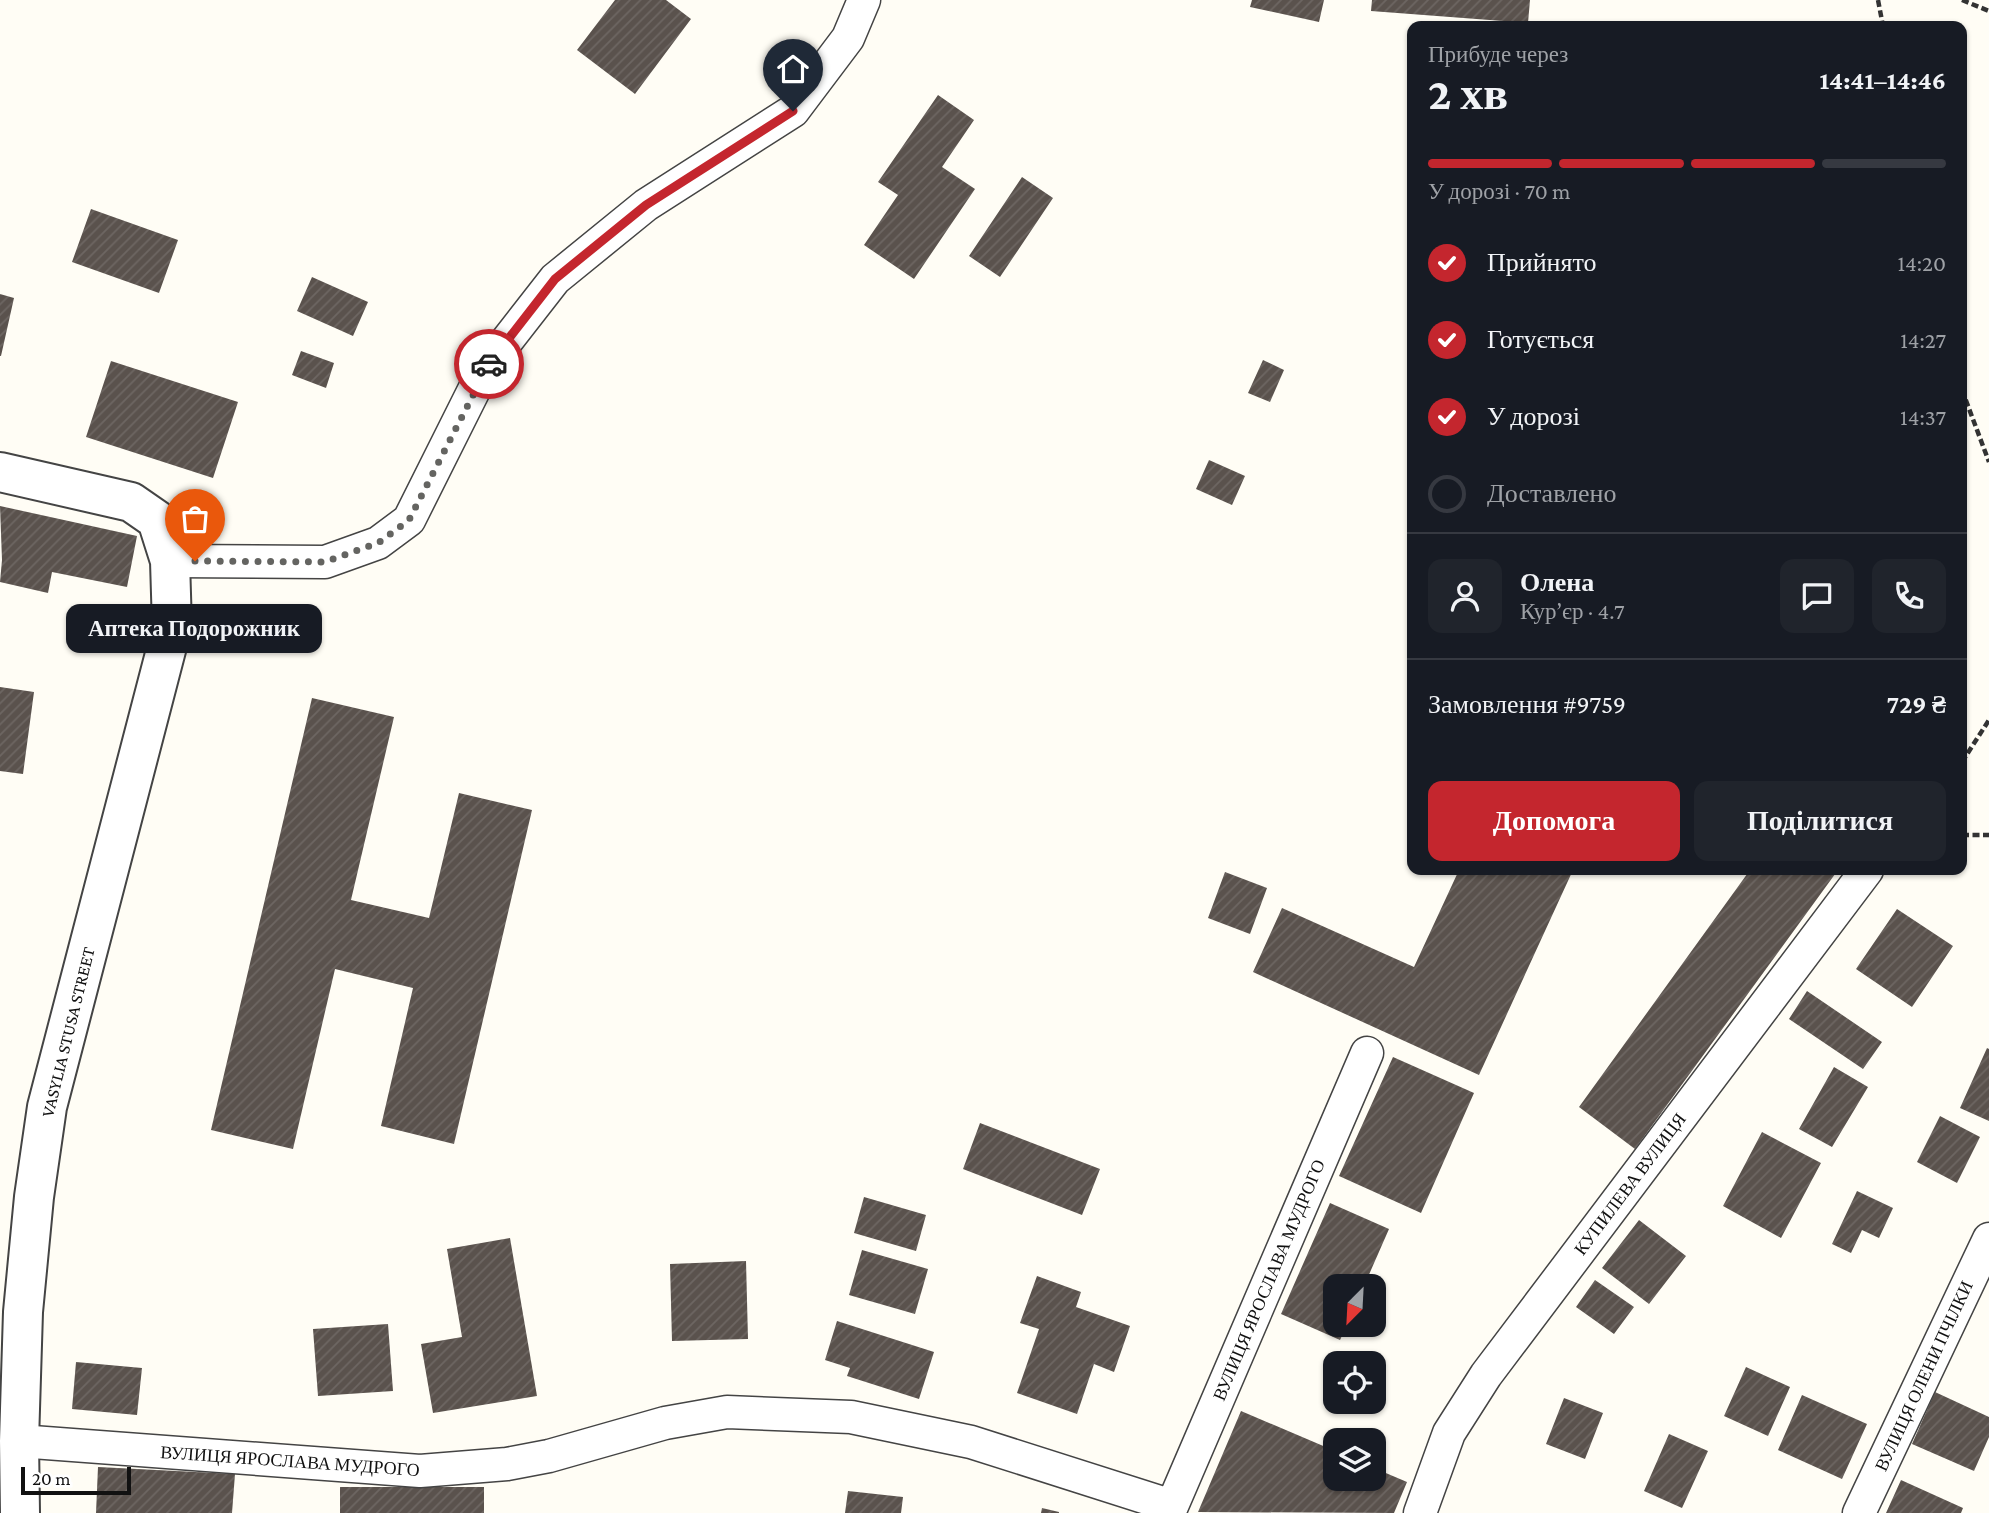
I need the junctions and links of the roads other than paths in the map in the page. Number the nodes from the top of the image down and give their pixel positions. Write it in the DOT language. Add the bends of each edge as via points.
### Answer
graph roads {
  1 [pos="864,0"];
  2 [pos="0,472"];
  3 [pos="170,561"];
  4 [pos="1863,875"];
  5 [pos="1367,1053"];
  6 [pos="1989,1240"];
  7 [pos="19,1441"];
  8 [pos="1171,1510"];
  9 [pos="20,1513"];
  10 [pos="1420,1513"];
  11 [pos="1859,1513"];
  1 -- 3 [label="street" via="848,38 793,111 646,205 555,279 484,370 409,520 378,543 325,562"];
  2 -- 3 [label="street, VASYLIA STUSA STREET" via="131,502 157,520"];
  3 -- 7 [label="street, VASYLIA STUSA STREET" via="172,627 47,1107 23,1312"];
  4 -- 10 [label="street, КУПИЛЕВА ВУЛИЦЯ" via="1486,1375 1449,1433"];
  5 -- 8 [label="street, ВУЛИЦЯ ЯРОСЛАВА МУДРОГО"];
  6 -- 11 [label="street, ВУЛИЦЯ ОЛЕНИ ПЧІЛКИ"];
  7 -- 8 [label="street, ВУЛИЦЯ ЯРОСЛАВА МУДРОГО" via="420,1471 549,1456 665,1423 727,1412 851,1417 971,1441"];
  7 -- 9 [label="street, VASYLIA STUSA STREET"];
}
